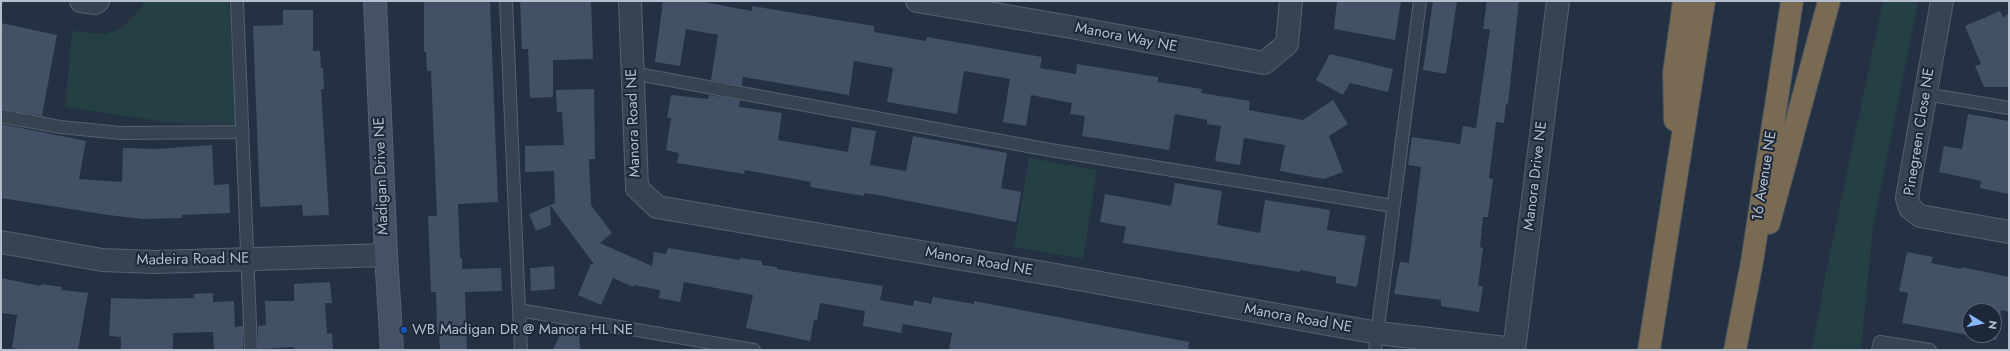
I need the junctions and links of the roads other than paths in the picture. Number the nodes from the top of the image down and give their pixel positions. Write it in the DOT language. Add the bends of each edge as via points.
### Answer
graph roads {
  1 [pos="81,1"];
  2 [pos="98,1"];
  3 [pos="237,1"];
  4 [pos="375,1"];
  5 [pos="506,1"];
  6 [pos="630,1"];
  7 [pos="917,1"];
  8 [pos="1291,1"];
  9 [pos="1420,1"];
  10 [pos="1558,1"];
  11 [pos="1684,1"];
  12 [pos="1704,1"];
  13 [pos="1792,1"];
  14 [pos="1829,1"];
  15 [pos="1942,1"];
  16 [pos="632,73"];
  17 [pos="1925,94"];
  18 [pos="2009,108"];
  19 [pos="1,116"];
  20 [pos="243,132"];
  21 [pos="1676,174"];
  22 [pos="1393,206"];
  23 [pos="2009,232"];
  24 [pos="1,242"];
  25 [pos="386,255"];
  26 [pos="247,259"];
  27 [pos="1752,262"];
  28 [pos="520,310"];
  29 [pos="1376,342"];
  30 [pos="251,350"];
  31 [pos="392,350"];
  32 [pos="521,350"];
  33 [pos="754,350"];
  34 [pos="1514,350"];
  35 [pos="1649,350"];
  36 [pos="1735,350"];
  37 [pos="1878,350"];
  38 [pos="1930,350"];
  1 -- 2 [label="street"];
  3 -- 20 [label="lane"];
  4 -- 25 [label="street, Madigan Drive NE"];
  5 -- 28 [label="lane"];
  6 -- 16 [label="street, Manora Road NE"];
  7 -- 8 [label="street, Manora Way NE" via="1264,63 1287,44"];
  9 -- 22 [label="lane"];
  10 -- 34 [label="street, Manora Drive NE"];
  11 -- 21 [label="highway" via="1674,72"];
  12 -- 21 [label="highway"];
  13 -- 27 [label="highway, 16 Avenue NE"];
  14 -- 27 [label="highway" via="1772,216"];
  15 -- 17 [label="street, Pinegreen Close NE"];
  16 -- 22 [label="lane" via="1050,150"];
  16 -- 29 [label="street, Manora Road NE" via="637,188 657,207 1048,274"];
  17 -- 18 [label="lane"];
  17 -- 23 [label="street, Pinegreen Close NE" via="1907,198 1910,208 1920,216"];
  19 -- 20 [label="lane" via="60,127 121,133"];
  20 -- 26 [label="lane"];
  21 -- 35 [label="highway"];
  22 -- 29 [label="lane"];
  24 -- 26 [label="street, Madeira Road NE" via="102,260 155,262"];
  25 -- 26 [label="street, Madeira Road NE"];
  25 -- 31 [label="street, Madigan Drive NE"];
  26 -- 30 [label="lane"];
  27 -- 36 [label="highway, 16 Avenue NE"];
  28 -- 32 [label="lane"];
  28 -- 33 [label="lane"];
  29 -- 34 [label="street, Manora Road NE"];
  37 -- 38 [label="lane" via="1880,342"];
}
